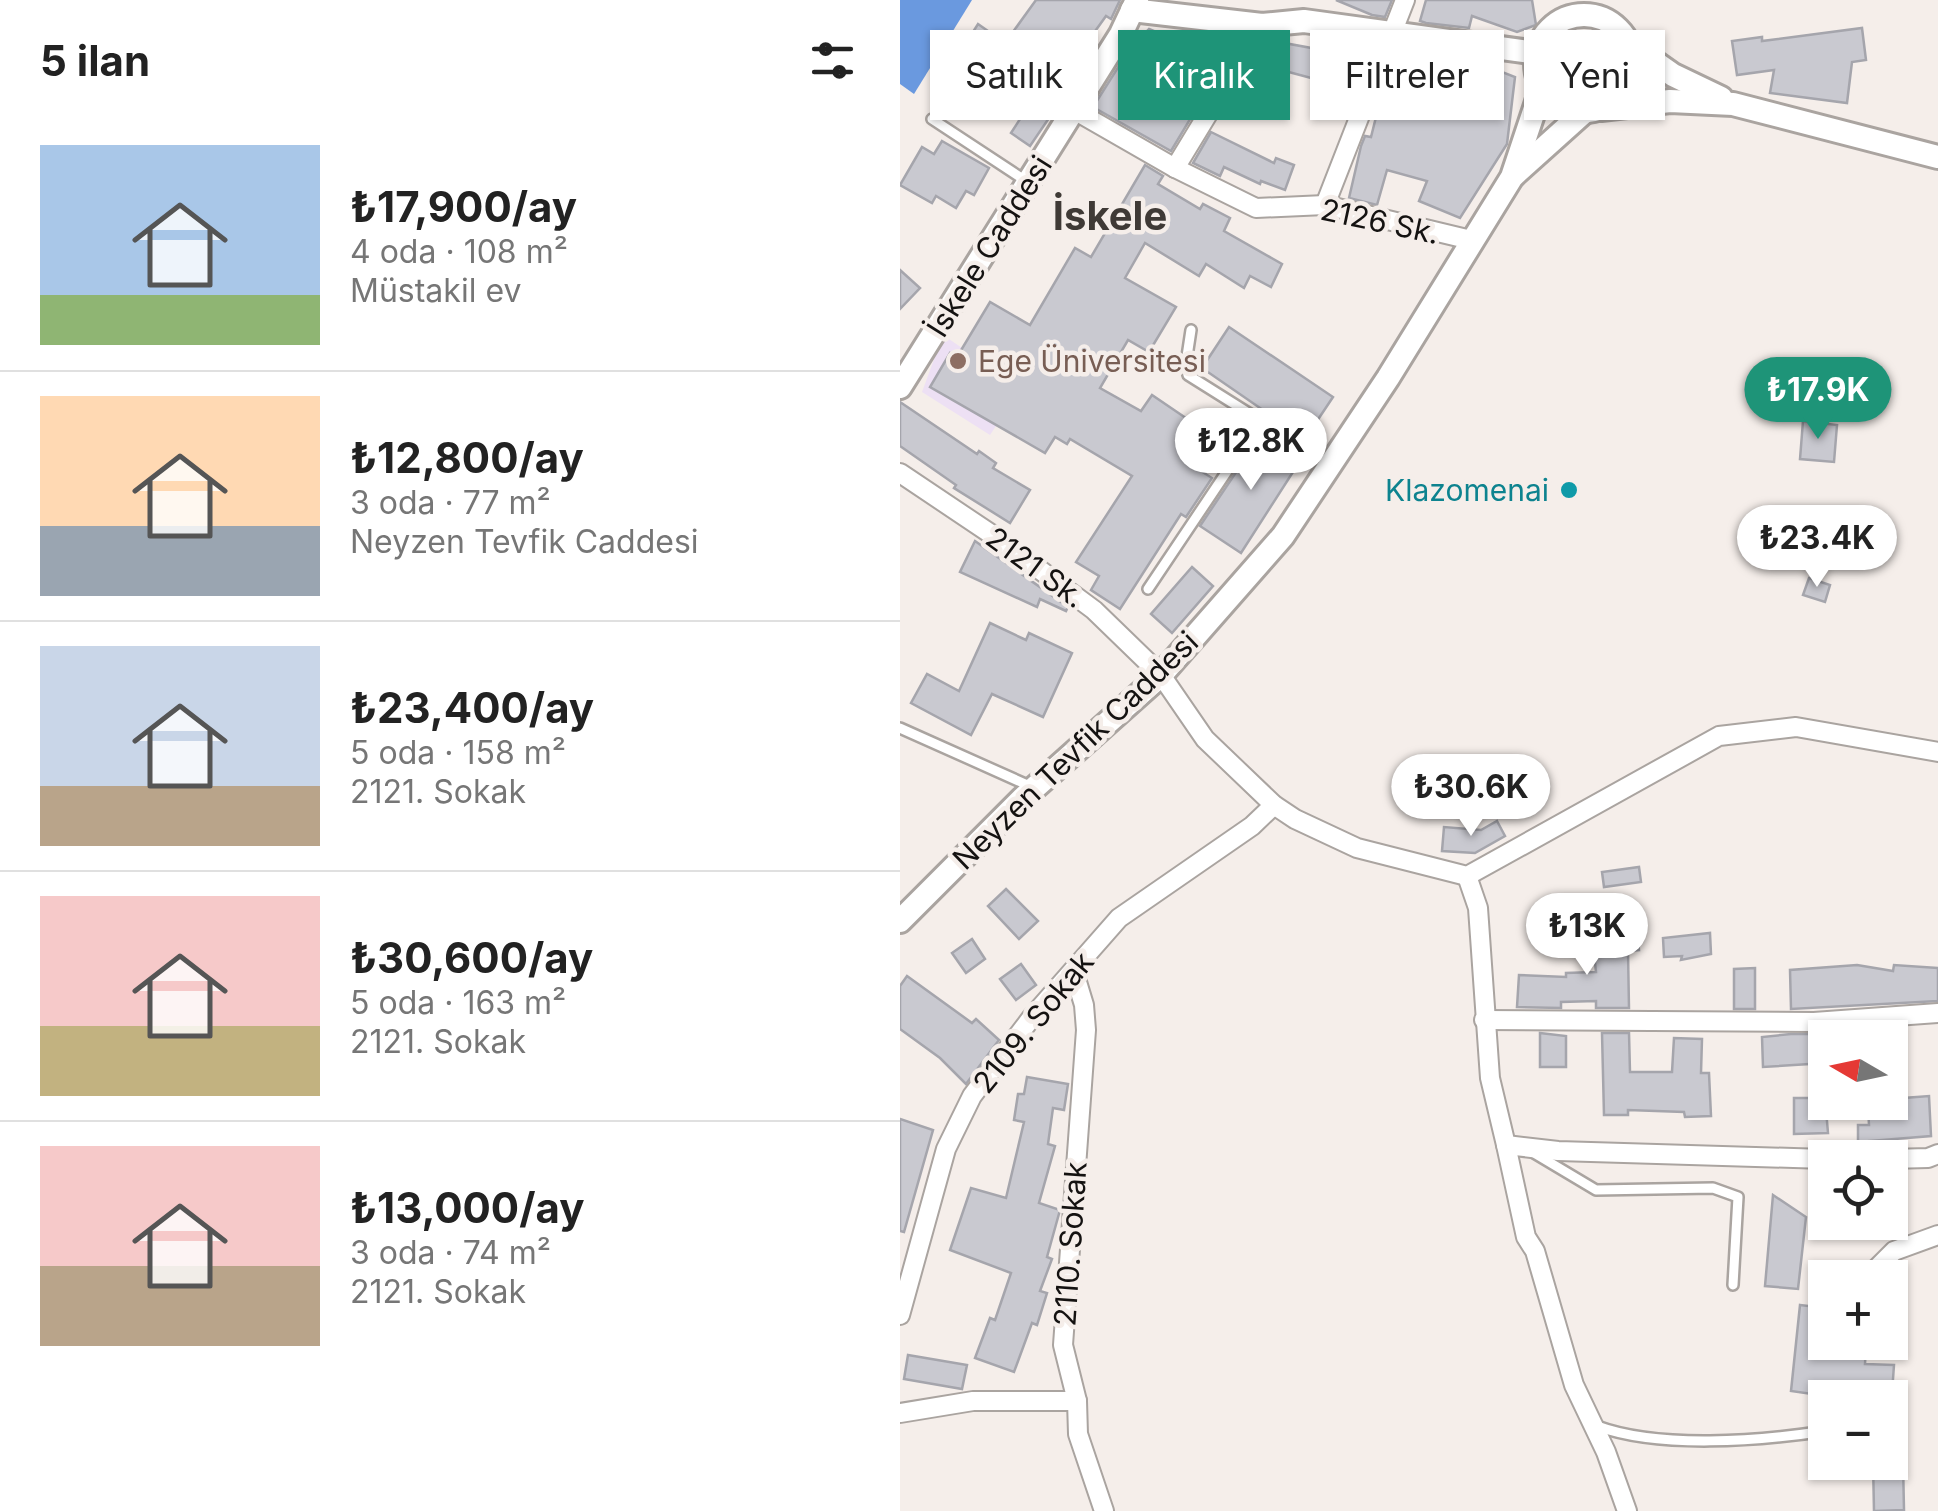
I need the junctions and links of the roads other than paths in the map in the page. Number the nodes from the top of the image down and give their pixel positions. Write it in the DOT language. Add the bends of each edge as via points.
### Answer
graph roads {
  1 [pos="1405,0"];
  2 [pos="1595,0"];
  3 [pos="1134,5"];
  4 [pos="1556,11"];
  5 [pos="1610,22"];
  6 [pos="1262,26"];
  7 [pos="1361,30"];
  8 [pos="1392,30"];
  9 [pos="1617,30"];
  10 [pos="1665,69"];
  11 [pos="1098,70"];
  12 [pos="1665,101"];
  13 [pos="1733,104"];
  14 [pos="932,120"];
  15 [pos="1068,120"];
  16 [pos="1091,120"];
  17 [pos="1357,120"];
  18 [pos="1531,120"];
  19 [pos="1580,120"];
  20 [pos="1938,157"];
  21 [pos="1175,168"];
  22 [pos="1512,177"];
  23 [pos="1028,182"];
  24 [pos="1324,205"];
  25 [pos="1471,240"];
  26 [pos="1191,330"];
  27 [pos="900,388"];
  28 [pos="1260,422"];
  29 [pos="1330,465"];
  30 [pos="900,473"];
  31 [pos="1148,589"];
  32 [pos="1161,676"];
  33 [pos="900,728"];
  34 [pos="1938,752"];
  35 [pos="1034,788"];
  36 [pos="1274,805"];
  37 [pos="1467,876"];
  38 [pos="900,921"];
  39 [pos="1074,972"];
  40 [pos="1938,1013"];
  41 [pos="1484,1020"];
  42 [pos="1515,1145"];
  43 [pos="1938,1154"];
  44 [pos="1808,1159"];
  45 [pos="1908,1159"];
  46 [pos="1938,1235"];
  47 [pos="1885,1260"];
  48 [pos="1733,1285"];
  49 [pos="900,1315"];
  50 [pos="1077,1401"];
  51 [pos="900,1413"];
  52 [pos="1590,1423"];
  53 [pos="1808,1434"];
  54 [pos="1104,1511"];
  55 [pos="1627,1511"];
  1 -- 8 [label="street"];
  2 -- 5 [label="street"];
  3 -- 6 [label="street"];
  3 -- 11 [label="street, İskele Caddesi"];
  4 -- 5 [label="street"];
  5 -- 9 [label="street"];
  6 -- 7 [label="street" via="1304,22"];
  6 -- 21 [label="street"];
  10 -- 13 [label="street"];
  12 -- 13 [label="street"];
  13 -- 20 [label="street"];
  14 -- 23 [label="lane"];
  15 -- 23 [label="street, İskele Caddesi"];
  16 -- 21 [label="street, 2126 Sk."];
  17 -- 24 [label="street"];
  18 -- 22 [label="street"];
  19 -- 22 [label="street"];
  21 -- 24 [label="street, 2126 Sk." via="1256,208"];
  22 -- 25 [label="street, Neyzen Tevfik Caddesi"];
  23 -- 27 [label="street, İskele Caddesi"];
  24 -- 25 [label="street, 2126 Sk."];
  25 -- 29 [label="street, Neyzen Tevfik Caddesi"];
  26 -- 28 [label="lane" via="1188,375"];
  28 -- 29 [label="lane"];
  28 -- 31 [label="lane"];
  29 -- 32 [label="street, Neyzen Tevfik Caddesi" via="1283,536"];
  30 -- 32 [label="street, 2121 Sk." via="1094,610"];
  32 -- 35 [label="street, Neyzen Tevfik Caddesi"];
  32 -- 36 [label="street, 2121 Sk." via="1206,739"];
  33 -- 35 [label="lane"];
  34 -- 37 [label="street" via="1796,727 1719,736"];
  35 -- 38 [label="street, Neyzen Tevfik Caddesi"];
  36 -- 37 [label="street, 2121 Sk." via="1357,848"];
  36 -- 39 [label="street, 2109. Sokak" via="1119,918"];
  37 -- 41 [label="street" via="1478,908"];
  39 -- 49 [label="street, 2109. Sokak" via="960,1116"];
  39 -- 50 [label="street, 2110. Sokak" via="1086,1030 1063,1345"];
  40 -- 41 [label="street" via="1814,1022"];
  41 -- 42 [label="street" via="1490,1078"];
  42 -- 44 [label="street" via="1558,1152"];
  42 -- 48 [label="lane" via="1596,1190 1713,1188 1738,1197"];
  42 -- 52 [label="street" via="1526,1237"];
  43 -- 45 [label="street"];
  46 -- 47 [label="street"];
  50 -- 51 [label="street" via="972,1401"];
  50 -- 54 [label="street, 2110. Sokak" via="1078,1434"];
  52 -- 53 [label="lane" via="1678,1439"];
  52 -- 55 [label="street"];
}
